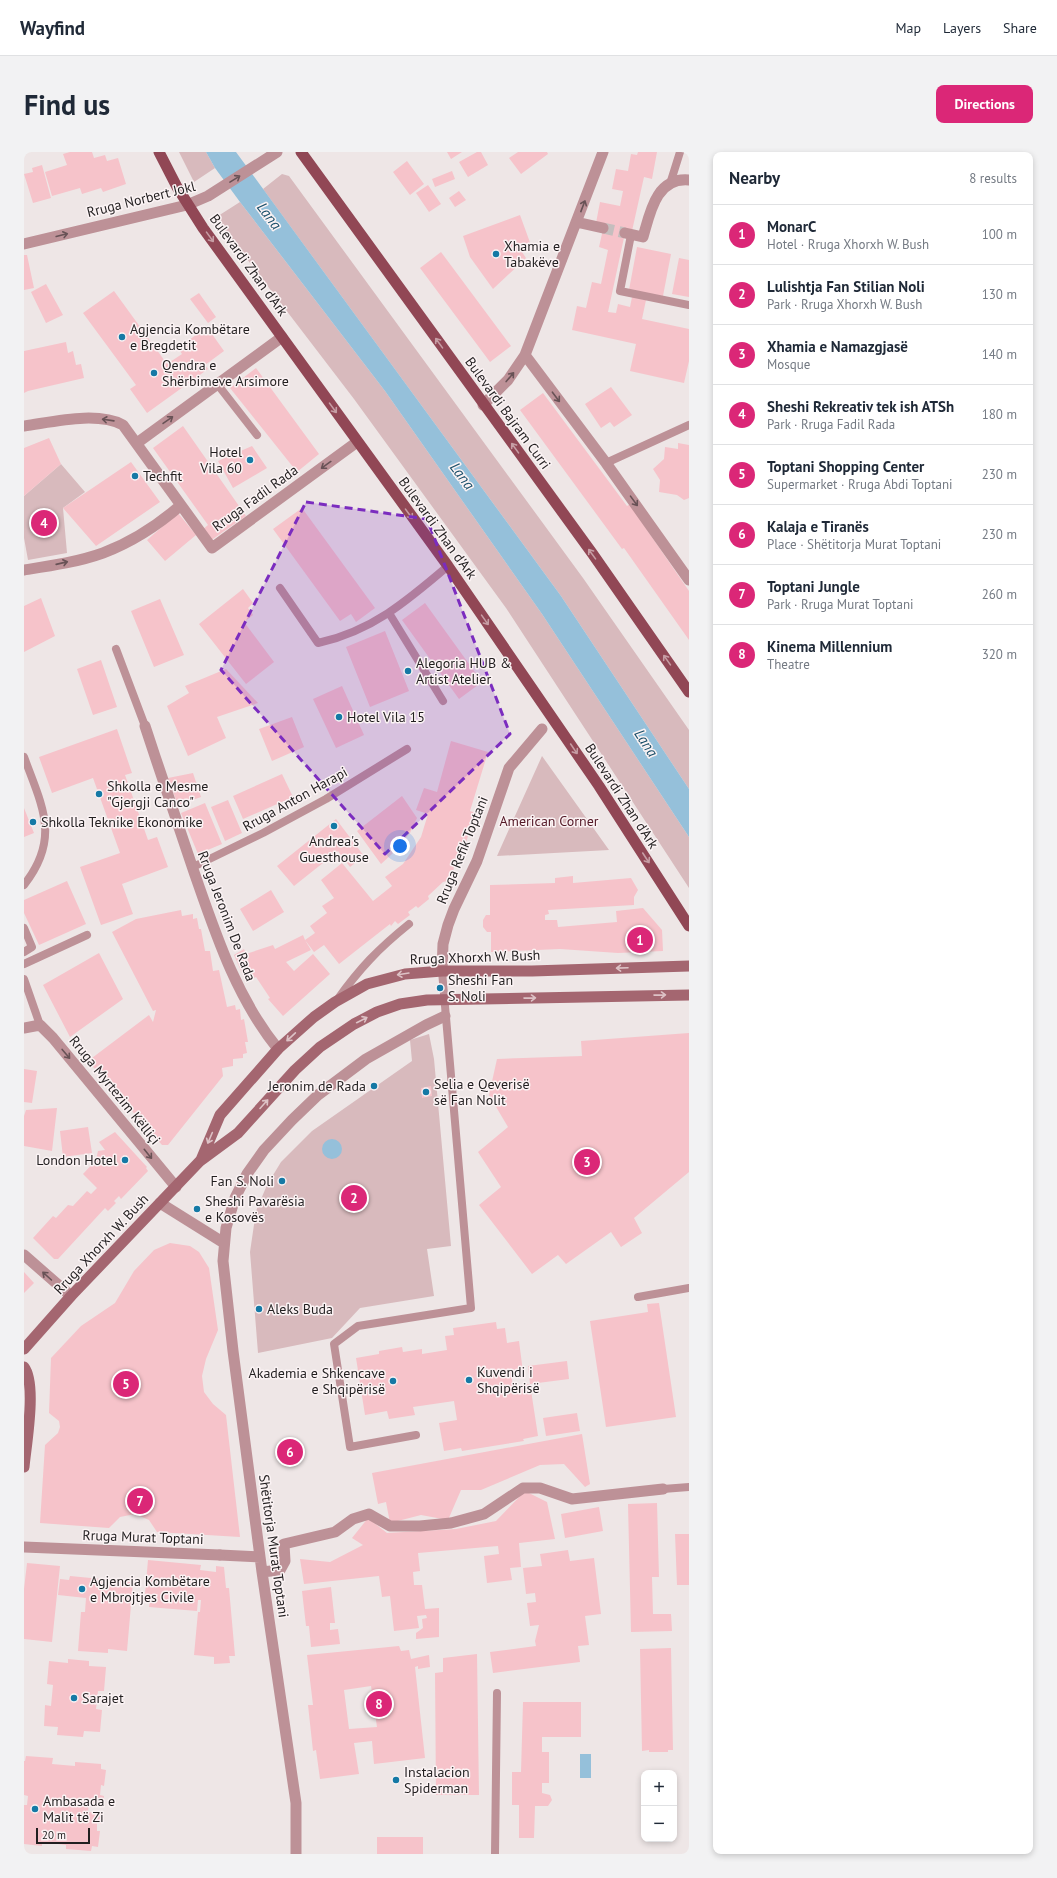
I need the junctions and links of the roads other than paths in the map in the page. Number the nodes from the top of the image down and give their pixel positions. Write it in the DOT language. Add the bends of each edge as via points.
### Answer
graph roads {
  1 [pos="159,152"];
  2 [pos="277,152"];
  3 [pos="301,152"];
  4 [pos="603,152"];
  5 [pos="680,152"];
  6 [pos="689,180"];
  7 [pos="670,184"];
  8 [pos="187,205"];
  9 [pos="576,222"];
  10 [pos="603,228"];
  11 [pos="628,234"];
  12 [pos="24,244"];
  13 [pos="689,305"];
  14 [pos="282,337"];
  15 [pos="524,354"];
  16 [pos="218,385"];
  17 [pos="483,405"];
  18 [pos="689,425"];
  19 [pos="24,426"];
  20 [pos="257,436"];
  21 [pos="357,442"];
  22 [pos="136,443"];
  23 [pos="606,463"];
  24 [pos="182,505"];
  25 [pos="448,566"];
  26 [pos="24,570"];
  27 [pos="689,580"];
  28 [pos="280,588"];
  29 [pos="389,613"];
  30 [pos="116,649"];
  31 [pos="689,692"];
  32 [pos="443,701"];
  33 [pos="145,726"];
  34 [pos="542,729"];
  35 [pos="407,749"];
  36 [pos="24,757"];
  37 [pos="193,867"];
  38 [pos="24,886"];
  39 [pos="408,924"];
  40 [pos="689,926"];
  41 [pos="24,928"];
  42 [pos="88,934"];
  43 [pos="24,952"];
  44 [pos="24,964"];
  45 [pos="689,966"];
  46 [pos="442,971"];
  47 [pos="24,979"];
  48 [pos="689,995"];
  49 [pos="444,999"];
  50 [pos="335,1002"];
  51 [pos="445,1016"];
  52 [pos="40,1025"];
  53 [pos="24,1028"];
  54 [pos="278,1049"];
  55 [pos="200,1161"];
  56 [pos="176,1187"];
  57 [pos="160,1203"];
  58 [pos="224,1243"];
  59 [pos="24,1255"];
  60 [pos="689,1288"];
  61 [pos="71,1296"];
  62 [pos="638,1297"];
  63 [pos="24,1349"];
  64 [pos="24,1367"];
  65 [pos="416,1435"];
  66 [pos="24,1466"];
  67 [pos="689,1487"];
  68 [pos="663,1489"];
  69 [pos="24,1546"];
  70 [pos="260,1557"];
  71 [pos="262,1572"];
  72 [pos="497,1693"];
  73 [pos="296,1854"];
  74 [pos="495,1854"];
  1 -- 8 [label="main road, Bulevardi Zhan d'Ark"];
  8 -- 2 [label="street, Rruga Norbert Jokl, one-way" via="208,196"];
  17 -- 3 [label="main road, Bulevardi Bajram Curri, one-way"];
  9 -- 4 [label="street, one-way"];
  5 -- 7 [label="lane"];
  6 -- 7 [label="street" via="681,179"];
  7 -- 11 [label="street" via="658,193 643,238"];
  12 -- 8 [label="street, Rruga Norbert Jokl, one-way"];
  8 -- 14 [label="main road, Bulevardi Zhan d'Ark, one-way"];
  9 -- 10 [label="street"];
  9 -- 15 [label="street"];
  11 -- 13 [label="lane" via="620,291"];
  14 -- 16 [label="street"];
  14 -- 21 [label="main road, Bulevardi Zhan d'Ark, one-way"];
  17 -- 15 [label="street, one-way" via="508,380"];
  15 -- 23 [label="street, one-way"];
  16 -- 20 [label="lane"];
  22 -- 16 [label="street, one-way"];
  31 -- 17 [label="main road, Bulevardi Bajram Curri, one-way" via="592,553"];
  18 -- 23 [label="lane"];
  22 -- 19 [label="street, Rruga Fadil Rada, one-way" via="123,425 103,419 88,418"];
  21 -- 24 [label="street, Rruga Fadil Rada, one-way" via="212,548"];
  21 -- 25 [label="main road, Bulevardi Zhan d'Ark, one-way"];
  22 -- 24 [label="street, Rruga Fadil Rada"];
  23 -- 27 [label="street, one-way"];
  26 -- 24 [label="street, one-way" via="102,553 130,541 159,524"];
  25 -- 29 [label="lane"];
  25 -- 40 [label="main road, Bulevardi Zhan d'Ark, one-way" via="599,786"];
  28 -- 29 [label="lane" via="318,643 352,632 378,621"];
  29 -- 32 [label="lane"];
  30 -- 33 [label="lane, Rruga Jeronim De Rada"];
  33 -- 37 [label="street, Rruga Jeronim De Rada"];
  34 -- 46 [label="street, Rruga Refik Toptani" via="509,768 477,862 448,925 442,944"];
  35 -- 37 [label="lane, Rruga Anton Harapi" via="326,799 264,833"];
  36 -- 38 [label="lane" via="45,817 46,836 38,864"];
  37 -- 54 [label="street, Rruga Jeronim De Rada" via="219,945 240,992 263,1031"];
  39 -- 50 [label="lane" via="358,970"];
  41 -- 43 [label="lane" via="32,947"];
  42 -- 44 [label="lane"];
  45 -- 46 [label="main road, Rruga Xhorxh W. Bush, one-way"];
  46 -- 49 [label="lane"];
  46 -- 50 [label="main road, Rruga Xhorxh W. Bush, one-way" via="381,979"];
  47 -- 52 [label="lane"];
  49 -- 48 [label="main road, Rruga Xhorxh W. Bush, one-way"];
  49 -- 51 [label="lane"];
  55 -- 49 [label="main road, Rruga Xhorxh W. Bush, one-way" via="238,1133 295,1070 338,1034 389,1008 412,1002"];
  50 -- 54 [label="main road, Rruga Xhorxh W. Bush, one-way"];
  51 -- 58 [label="street, Shëtitorja Murat Toptani" via="366,1059 318,1095 292,1120 264,1150 247,1174 235,1198"];
  51 -- 65 [label="lane" via="471,1308 358,1326 334,1344 350,1447"];
  52 -- 53 [label="street"];
  52 -- 56 [label="street, Rruga Myrtezim Këlliçi, one-way"];
  54 -- 55 [label="main road, Rruga Xhorxh W. Bush, one-way" via="220,1116"];
  55 -- 56 [label="main road, Rruga Xhorxh W. Bush"];
  56 -- 57 [label="main road, Rruga Xhorxh W. Bush"];
  57 -- 58 [label="street"];
  57 -- 61 [label="main road, Rruga Xhorxh W. Bush"];
  58 -- 70 [label="street, Shëtitorja Murat Toptani" via="223,1261 233,1351"];
  61 -- 59 [label="street, one-way"];
  60 -- 62 [label="lane"];
  61 -- 63 [label="main road, Rruga Xhorxh W. Bush"];
  64 -- 66 [label="main road" via="29,1384 30,1412"];
  67 -- 68 [label="lane"];
  68 -- 71 [label="street" via="572,1499 540,1488 523,1488 484,1514 451,1523 390,1526 369,1514 353,1519 335,1532 284,1544 285,1561 280,1570"];
  69 -- 70 [label="street, Rruga Murat Toptani"];
  70 -- 71 [label="street, Shëtitorja Murat Toptani"];
  71 -- 73 [label="street, Shëtitorja Murat Toptani" via="296,1803"];
  72 -- 74 [label="lane"];
}
